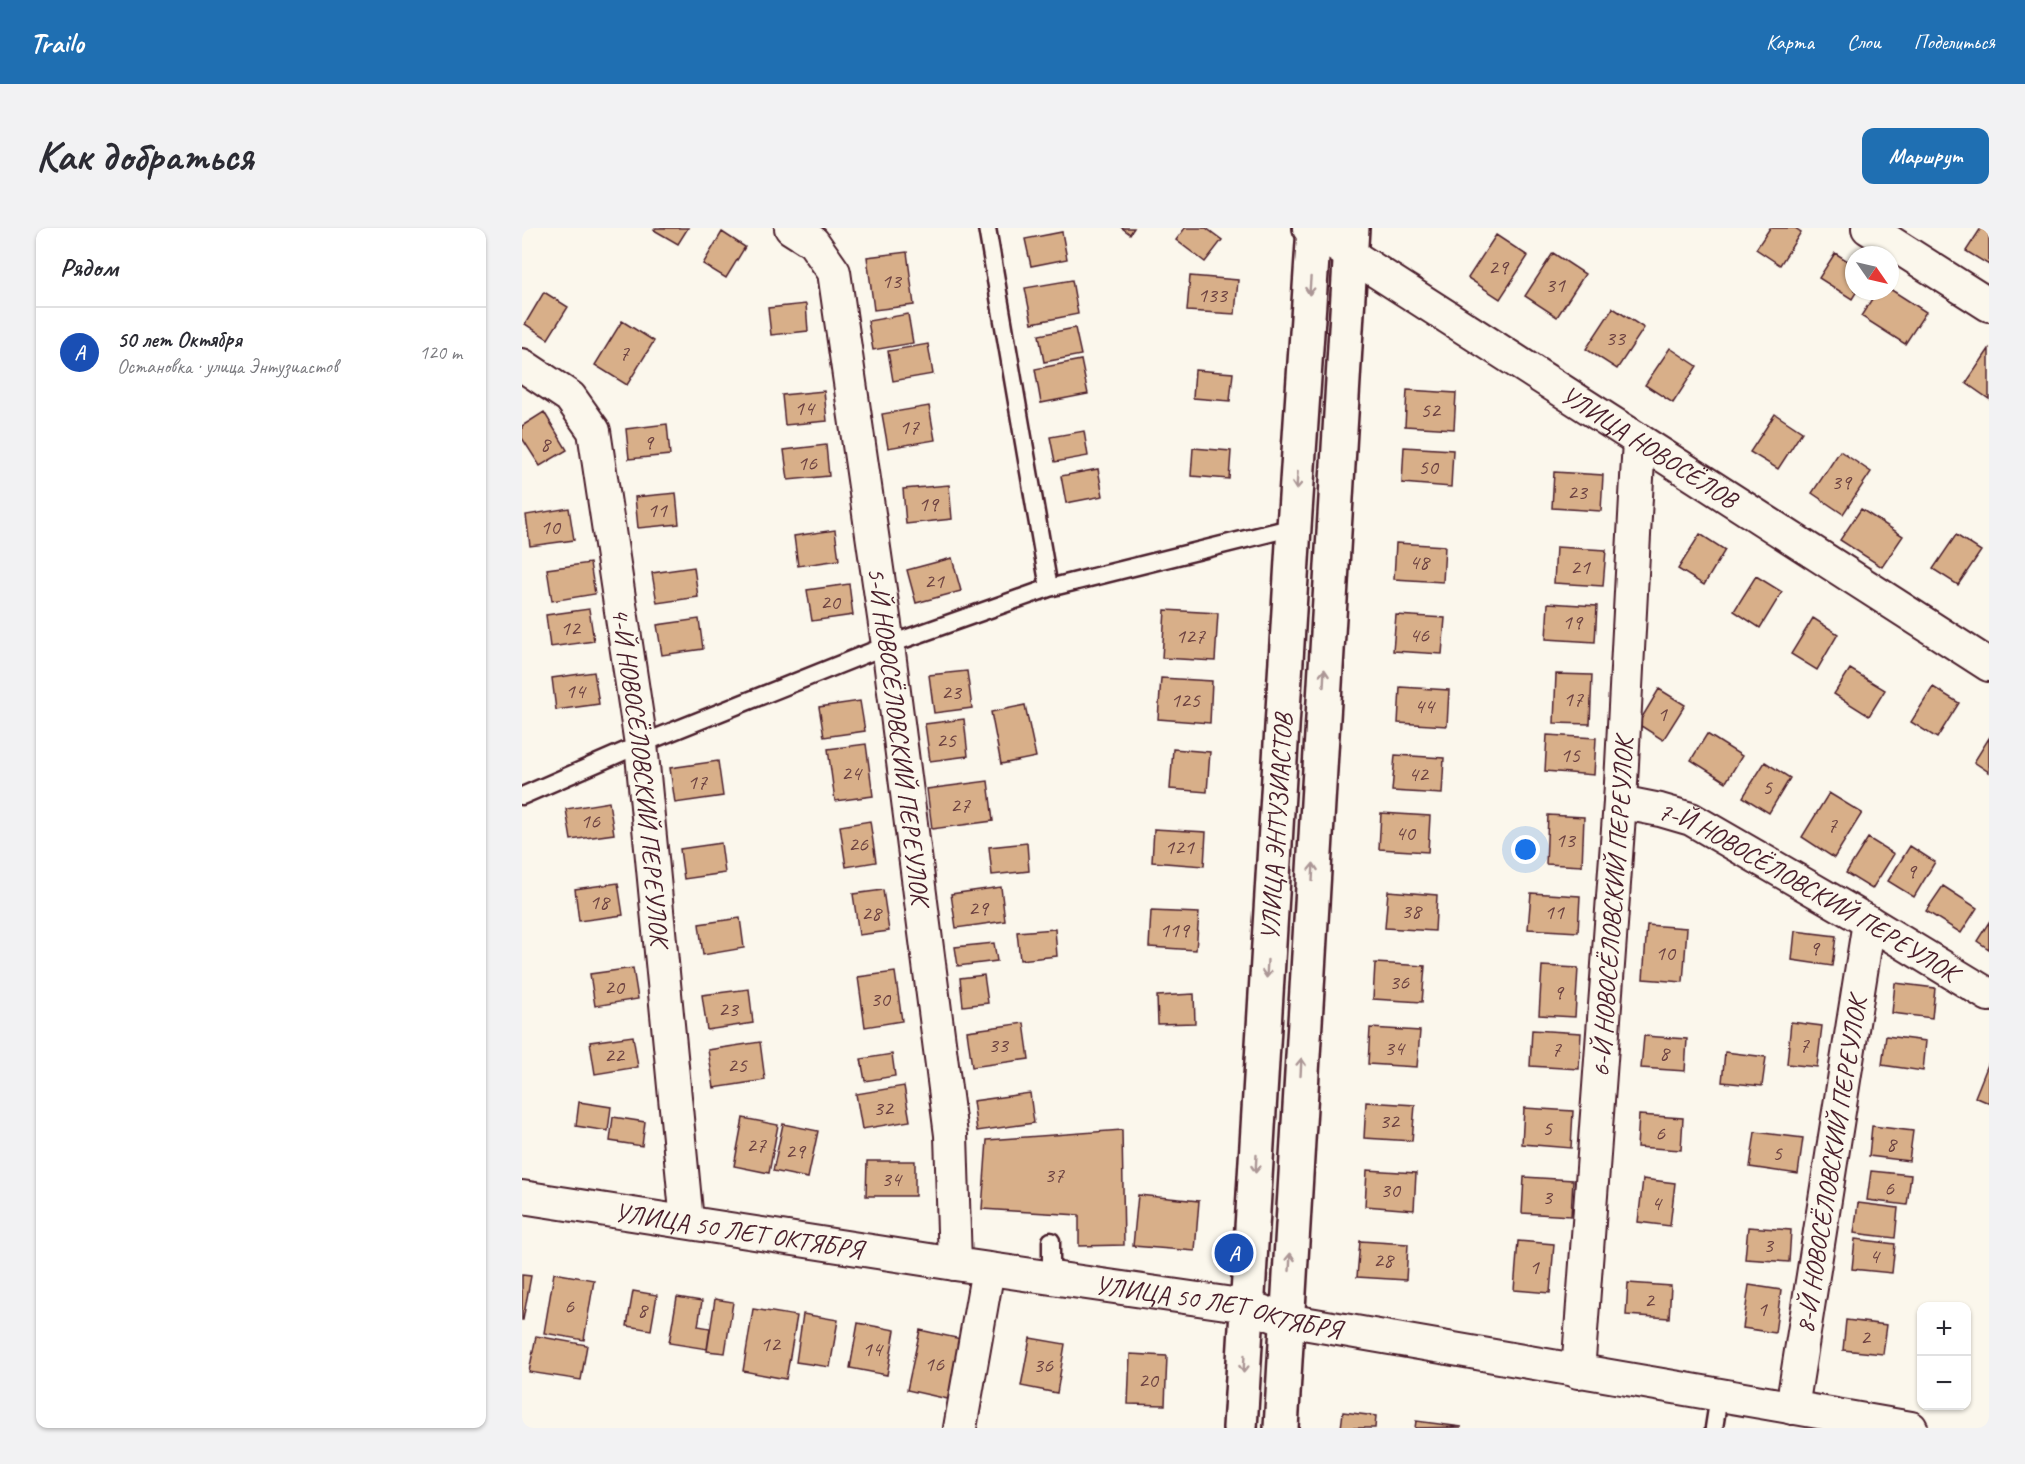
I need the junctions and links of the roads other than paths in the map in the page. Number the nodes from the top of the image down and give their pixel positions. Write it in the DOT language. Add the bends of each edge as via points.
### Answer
graph roads {
  1 [pos="791,228"];
  2 [pos="987,228"];
  3 [pos="1868,228"];
  4 [pos="1312,229"];
  5 [pos="1351,241"];
  6 [pos="1989,305"];
  7 [pos="522,365"];
  8 [pos="1639,440"];
  9 [pos="1294,527"];
  10 [pos="1048,588"];
  11 [pos="888,645"];
  12 [pos="1989,665"];
  13 [pos="641,744"];
  14 [pos="522,796"];
  15 [pos="1620,802"];
  16 [pos="1869,922"];
  17 [pos="1989,994"];
  18 [pos="522,1197"];
  19 [pos="687,1222"];
  20 [pos="1051,1241"];
  21 [pos="955,1264"];
  22 [pos="988,1269"];
  23 [pos="1051,1278"];
  24 [pos="1247,1306"];
  25 [pos="1287,1320"];
  26 [pos="1578,1372"];
  27 [pos="1719,1396"];
  28 [pos="1792,1408"];
  29 [pos="960,1428"];
  30 [pos="1240,1428"];
  31 [pos="1281,1428"];
  32 [pos="1714,1428"];
  33 [pos="1911,1428"];
  1 -- 11 [label="street, 5-Й НОВОСЁЛОВСКИЙ ПЕРЕУЛОК" via="813,242 834,272"];
  2 -- 10 [label="lane"];
  3 -- 6 [label="street"];
  4 -- 5 [label="street, УЛИЦА НОВОСЁЛОВ"];
  4 -- 9 [label="main road, УЛИЦА ЭНТУЗИАСТОВ, one-way"];
  5 -- 8 [label="street, УЛИЦА НОВОСЁЛОВ"];
  25 -- 5 [label="main road, УЛИЦА ЭНТУЗИАСТОВ, one-way"];
  7 -- 13 [label="street, 4-Й НОВОСЁЛОВСКИЙ ПЕРЕУЛОК" via="570,397 594,431"];
  8 -- 12 [label="street, УЛИЦА НОВОСЁЛОВ"];
  8 -- 15 [label="street, 6-Й НОВОСЁЛОВСКИЙ ПЕРЕУЛОК"];
  9 -- 10 [label="lane"];
  9 -- 24 [label="main road, УЛИЦА ЭНТУЗИАСТОВ, one-way"];
  10 -- 11 [label="lane"];
  11 -- 13 [label="lane"];
  11 -- 21 [label="street, 5-Й НОВОСЁЛОВСКИЙ ПЕРЕУЛОК" via="951,1135"];
  13 -- 14 [label="lane"];
  13 -- 19 [label="street, 4-Й НОВОСЁЛОВСКИЙ ПЕРЕУЛОК"];
  15 -- 16 [label="street, 7-Й НОВОСЁЛОВСКИЙ ПЕРЕУЛОК" via="1691,819"];
  15 -- 26 [label="street, 6-Й НОВОСЁЛОВСКИЙ ПЕРЕУЛОК"];
  16 -- 17 [label="street, 7-Й НОВОСЁЛОВСКИЙ ПЕРЕУЛОК"];
  16 -- 28 [label="street, 8-Й НОВОСЁЛОВСКИЙ ПЕРЕУЛОК"];
  18 -- 19 [label="street, УЛИЦА 50 ЛЕТ ОКТЯБРЯ"];
  19 -- 21 [label="street, УЛИЦА 50 ЛЕТ ОКТЯБРЯ"];
  20 -- 23 [label="lane"];
  21 -- 22 [label="street, УЛИЦА 50 ЛЕТ ОКТЯБРЯ"];
  22 -- 23 [label="street, УЛИЦА 50 ЛЕТ ОКТЯБРЯ"];
  22 -- 29 [label="street"];
  23 -- 24 [label="street, УЛИЦА 50 ЛЕТ ОКТЯБРЯ"];
  24 -- 25 [label="street, УЛИЦА 50 ЛЕТ ОКТЯБРЯ"];
  24 -- 30 [label="main road, УЛИЦА ЭНТУЗИАСТОВ, one-way"];
  25 -- 26 [label="street, УЛИЦА 50 ЛЕТ ОКТЯБРЯ"];
  25 -- 31 [label="main road, УЛИЦА ЭНТУЗИАСТОВ"];
  26 -- 27 [label="street, УЛИЦА 50 ЛЕТ ОКТЯБРЯ"];
  27 -- 28 [label="street, УЛИЦА 50 ЛЕТ ОКТЯБРЯ"];
  27 -- 32 [label="lane"];
  28 -- 33 [label="street, УЛИЦА 50 ЛЕТ ОКТЯБРЯ"];
}
